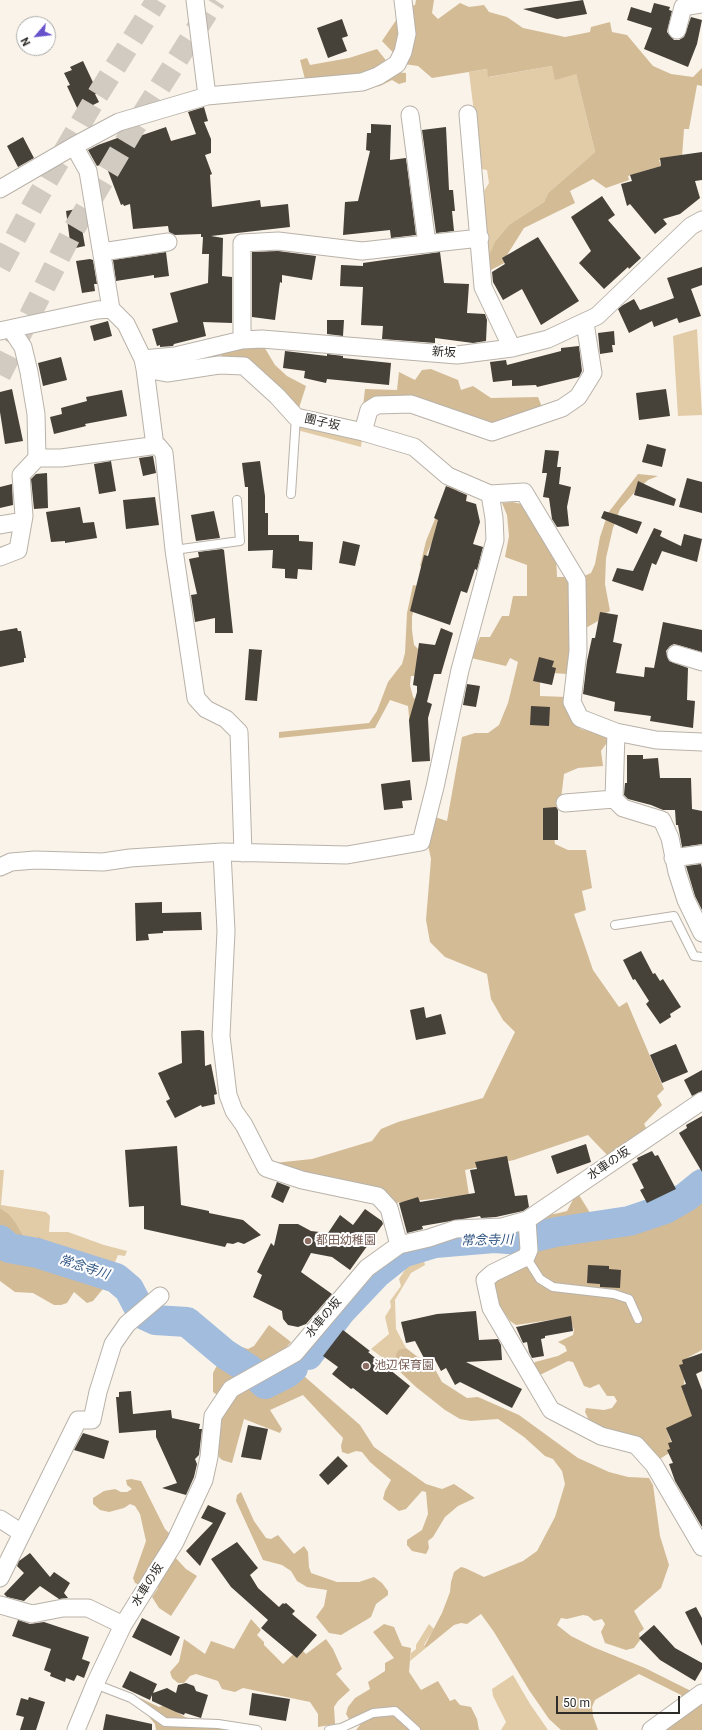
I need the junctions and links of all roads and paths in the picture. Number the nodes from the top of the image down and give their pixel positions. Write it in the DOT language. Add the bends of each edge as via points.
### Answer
graph roads {
  1 [pos="195,0"];
  2 [pos="402,0"];
  3 [pos="702,4"];
  4 [pos="677,30"];
  5 [pos="207,96"];
  6 [pos="468,114"];
  7 [pos="410,115"];
  8 [pos="74,146"];
  9 [pos="0,189"];
  10 [pos="702,220"];
  11 [pos="480,238"];
  12 [pos="168,242"];
  13 [pos="428,244"];
  14 [pos="102,252"];
  15 [pos="111,309"];
  16 [pos="585,323"];
  17 [pos="3,330"];
  18 [pos="242,340"];
  19 [pos="512,348"];
  20 [pos="144,364"];
  21 [pos="296,417"];
  22 [pos="363,432"];
  23 [pos="155,446"];
  24 [pos="37,458"];
  25 [pos="291,494"];
  26 [pos="490,494"];
  27 [pos="236,500"];
  28 [pos="23,521"];
  29 [pos="0,525"];
  30 [pos="174,550"];
  31 [pos="0,558"];
  32 [pos="676,654"];
  33 [pos="702,662"];
  34 [pos="616,732"];
  35 [pos="702,742"];
  36 [pos="614,799"];
  37 [pos="565,803"];
  38 [pos="222,852"];
  39 [pos="243,853"];
  40 [pos="702,854"];
  41 [pos="673,858"];
  42 [pos="0,867"];
  43 [pos="615,925"];
  44 [pos="702,933"];
  45 [pos="702,957"];
  46 [pos="702,1101"];
  47 [pos="527,1241"];
  48 [pos="399,1245"];
  49 [pos="160,1296"];
  50 [pos="638,1319"];
  51 [pos="0,1519"];
  52 [pos="22,1534"];
  53 [pos="702,1547"];
  54 [pos="0,1578"];
  55 [pos="0,1605"];
  56 [pos="123,1625"];
  57 [pos="95,1684"];
  58 [pos="702,1693"];
  59 [pos="76,1730"];
  60 [pos="257,1730"];
  61 [pos="329,1730"];
  62 [pos="416,1730"];
  63 [pos="651,1730"];
  1 -- 5 [label="street"];
  2 -- 5 [label="street" via="407,34 403,52 397,64 378,76 362,82"];
  3 -- 4 [label="street" via="683,7"];
  5 -- 8 [label="street" via="119,122"];
  6 -- 11 [label="street"];
  7 -- 13 [label="street"];
  8 -- 9 [label="street"];
  8 -- 14 [label="street" via="88,171"];
  10 -- 16 [label="street, 新坂" via="691,226 597,316"];
  11 -- 13 [label="street"];
  11 -- 19 [label="street" via="483,287"];
  12 -- 14 [label="street"];
  13 -- 18 [label="street" via="362,251 278,241 242,242"];
  14 -- 15 [label="street"];
  15 -- 17 [label="street"];
  15 -- 20 [label="street" via="126,324"];
  16 -- 19 [label="street, 新坂" via="548,339"];
  16 -- 22 [label="street" via="593,373 578,397 562,408 492,432 411,404 377,404 369,410"];
  17 -- 24 [label="street" via="23,348 36,414"];
  18 -- 19 [label="street, 新坂" via="262,339 457,354"];
  18 -- 20 [label="street, 新坂"];
  20 -- 21 [label="street, 團子坂" via="167,373 219,364 244,366"];
  20 -- 23 [label="street"];
  21 -- 22 [label="street, 團子坂"];
  21 -- 25 [label="lane"];
  22 -- 26 [label="street, 團子坂" via="414,447 448,476"];
  23 -- 24 [label="street" via="61,458"];
  23 -- 30 [label="street" via="164,453"];
  24 -- 28 [label="street" via="21,475"];
  26 -- 34 [label="street" via="524,492 577,580 578,651 572,702 580,718"];
  26 -- 39 [label="street" via="495,540 460,670 421,842 347,855"];
  27 -- 30 [label="lane" via="240,541"];
  28 -- 29 [label="street"];
  28 -- 31 [label="street" via="18,550"];
  30 -- 39 [label="street" via="196,698 206,709 226,720 239,732"];
  32 -- 33 [label="street"];
  34 -- 35 [label="street" via="656,740"];
  34 -- 36 [label="street"];
  36 -- 37 [label="street"];
  36 -- 41 [label="street" via="623,808 662,820 670,838"];
  38 -- 39 [label="street"];
  38 -- 42 [label="street" via="103,862 35,860 11,862"];
  38 -- 48 [label="street" via="226,931 221,1036 228,1095 234,1111 266,1168 302,1180 378,1196 389,1208"];
  40 -- 41 [label="street"];
  41 -- 44 [label="street" via="686,900"];
  43 -- 45 [label="lane" via="674,916 694,956"];
  46 -- 47 [label="street, 水車の坂"];
  47 -- 48 [label="street, 水車の坂" via="502,1227 456,1229"];
  47 -- 50 [label="lane" via="540,1279 554,1287 614,1294 629,1299"];
  47 -- 53 [label="street" via="485,1280 492,1308 551,1410 601,1436 636,1445 654,1466"];
  48 -- 56 [label="street, 水車の坂" via="367,1268 295,1353 231,1389 221,1402 213,1416 204,1480 175,1542"];
  49 -- 52 [label="street" via="127,1324 113,1344 92,1420 78,1420"];
  51 -- 52 [label="street"];
  52 -- 54 [label="street"];
  55 -- 56 [label="street" via="32,1614 63,1608 88,1608"];
  56 -- 57 [label="street, 水車の坂"];
  57 -- 59 [label="street, 水車の坂"];
  57 -- 60 [label="lane" via="131,1698 165,1722 218,1724"];
  58 -- 63 [label="street"];
  61 -- 62 [label="lane" via="341,1728 373,1713 395,1711"];
}
